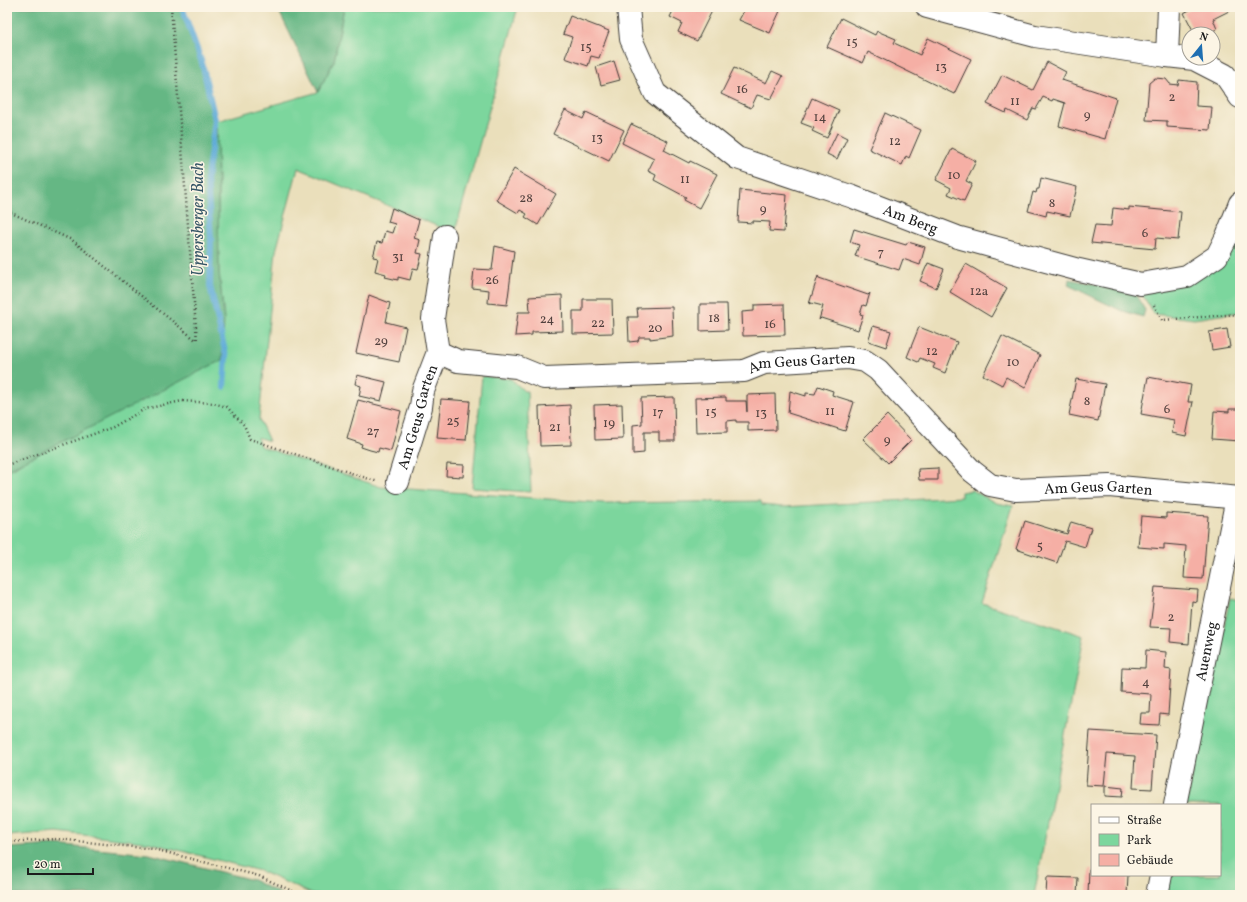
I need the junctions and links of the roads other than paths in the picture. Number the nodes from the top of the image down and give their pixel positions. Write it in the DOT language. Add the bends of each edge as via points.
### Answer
graph roads {
  1 [pos="628,7"];
  2 [pos="927,7"];
  3 [pos="1169,7"];
  4 [pos="1167,56"];
  5 [pos="1240,97"];
  6 [pos="1240,203"];
  7 [pos="445,236"];
  8 [pos="438,352"];
  9 [pos="398,482"];
  10 [pos="1238,498"];
  11 [pos="1175,804"];
  12 [pos="1161,876"];
  13 [pos="1158,895"];
  1 -- 6 [label="street, Am Berg" via="631,39 655,93 737,158 853,197 956,237 1141,284 1187,276 1217,256"];
  2 -- 4 [label="street" via="1035,36"];
  3 -- 4 [label="street"];
  4 -- 5 [label="street" via="1194,59 1225,75"];
  7 -- 8 [label="street, Am Geus Garten" via="433,319"];
  8 -- 9 [label="street, Am Geus Garten" via="423,391 421,407"];
  8 -- 10 [label="street, Am Geus Garten" via="458,361 517,367 544,378 744,372 764,363 848,358 865,361 878,370 972,471 990,485 1016,490 1109,486"];
  10 -- 11 [label="street, Auenweg"];
  12 -- 13 [label="street"];
}
